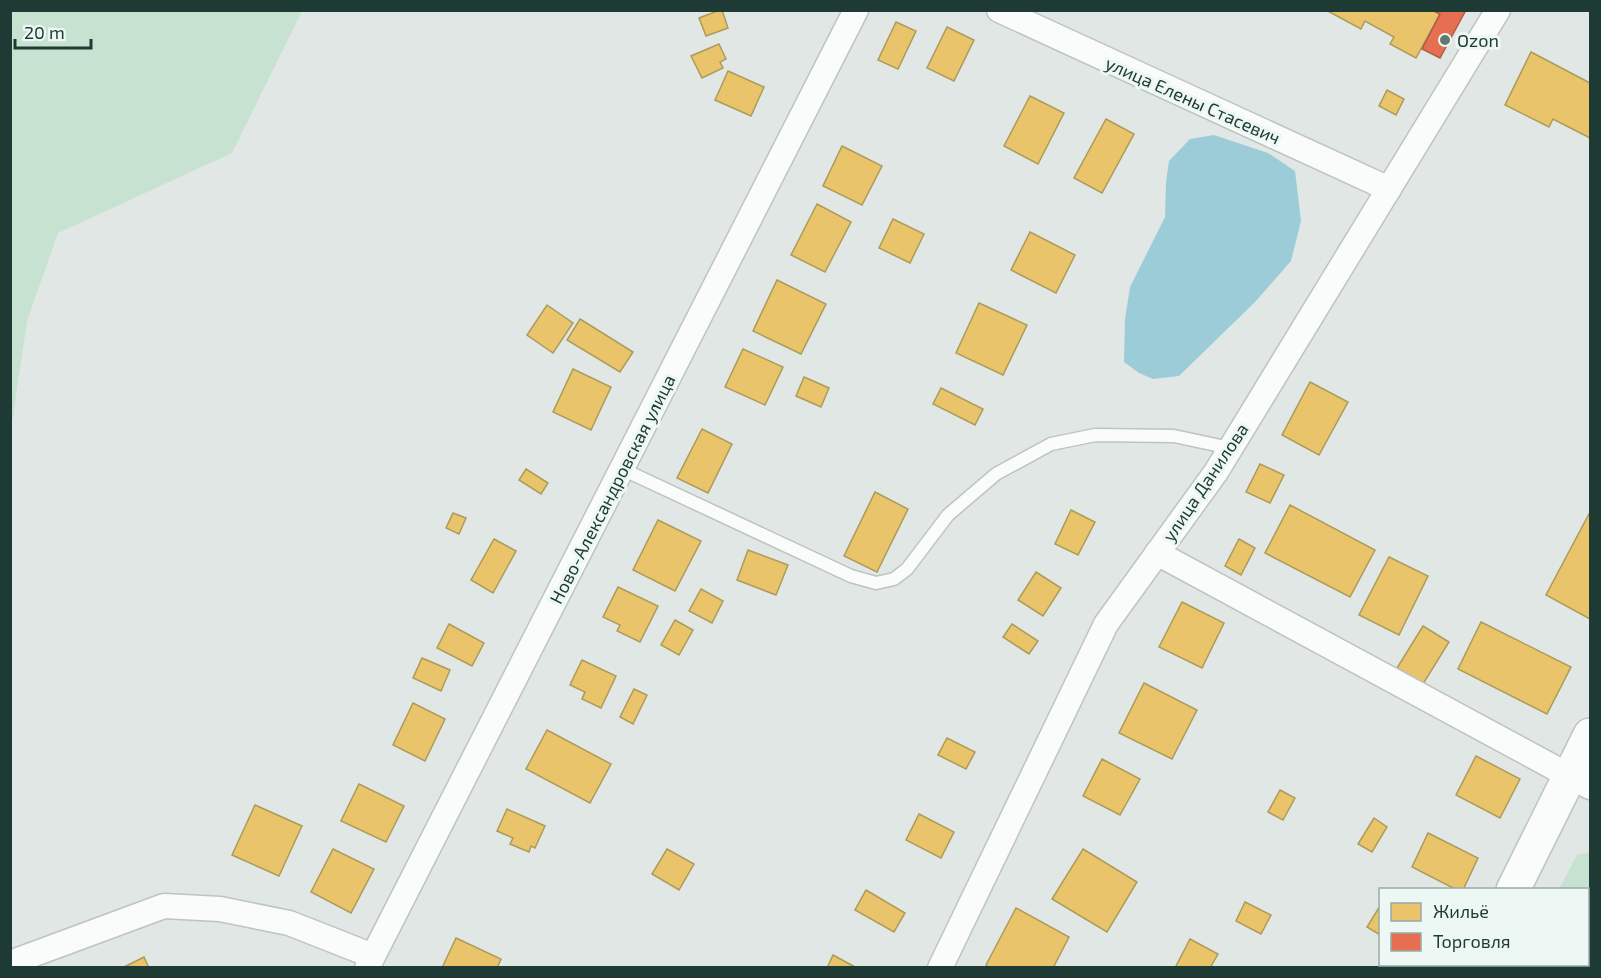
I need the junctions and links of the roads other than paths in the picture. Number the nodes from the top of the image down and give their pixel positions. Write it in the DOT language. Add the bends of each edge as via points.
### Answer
graph roads {
  1 [pos="856,10"];
  2 [pos="999,10"];
  3 [pos="1498,10"];
  4 [pos="1389,189"];
  5 [pos="1230,448"];
  6 [pos="622,469"];
  7 [pos="1157,553"];
  8 [pos="1590,735"];
  9 [pos="1580,781"];
  10 [pos="1513,888"];
  11 [pos="370,962"];
  12 [pos="10,963"];
  13 [pos="940,968"];
  1 -- 6 [label="street, Ново-Александровская улица"];
  2 -- 4 [label="street, улица Елены Стасевич"];
  3 -- 4 [label="street, улица Данилова"];
  4 -- 5 [label="street, улица Данилова"];
  5 -- 6 [label="lane" via="1174,436 1095,435 1051,444 996,474 948,515 907,569 894,579 876,583 851,576"];
  5 -- 7 [label="street, улица Данилова"];
  6 -- 11 [label="street, Ново-Александровская улица"];
  7 -- 9 [label="street"];
  7 -- 13 [label="street, улица Данилова" via="1106,624"];
  8 -- 9 [label="street"];
  9 -- 10 [label="street"];
  11 -- 12 [label="street" via="289,923 220,909 164,906"];
}
